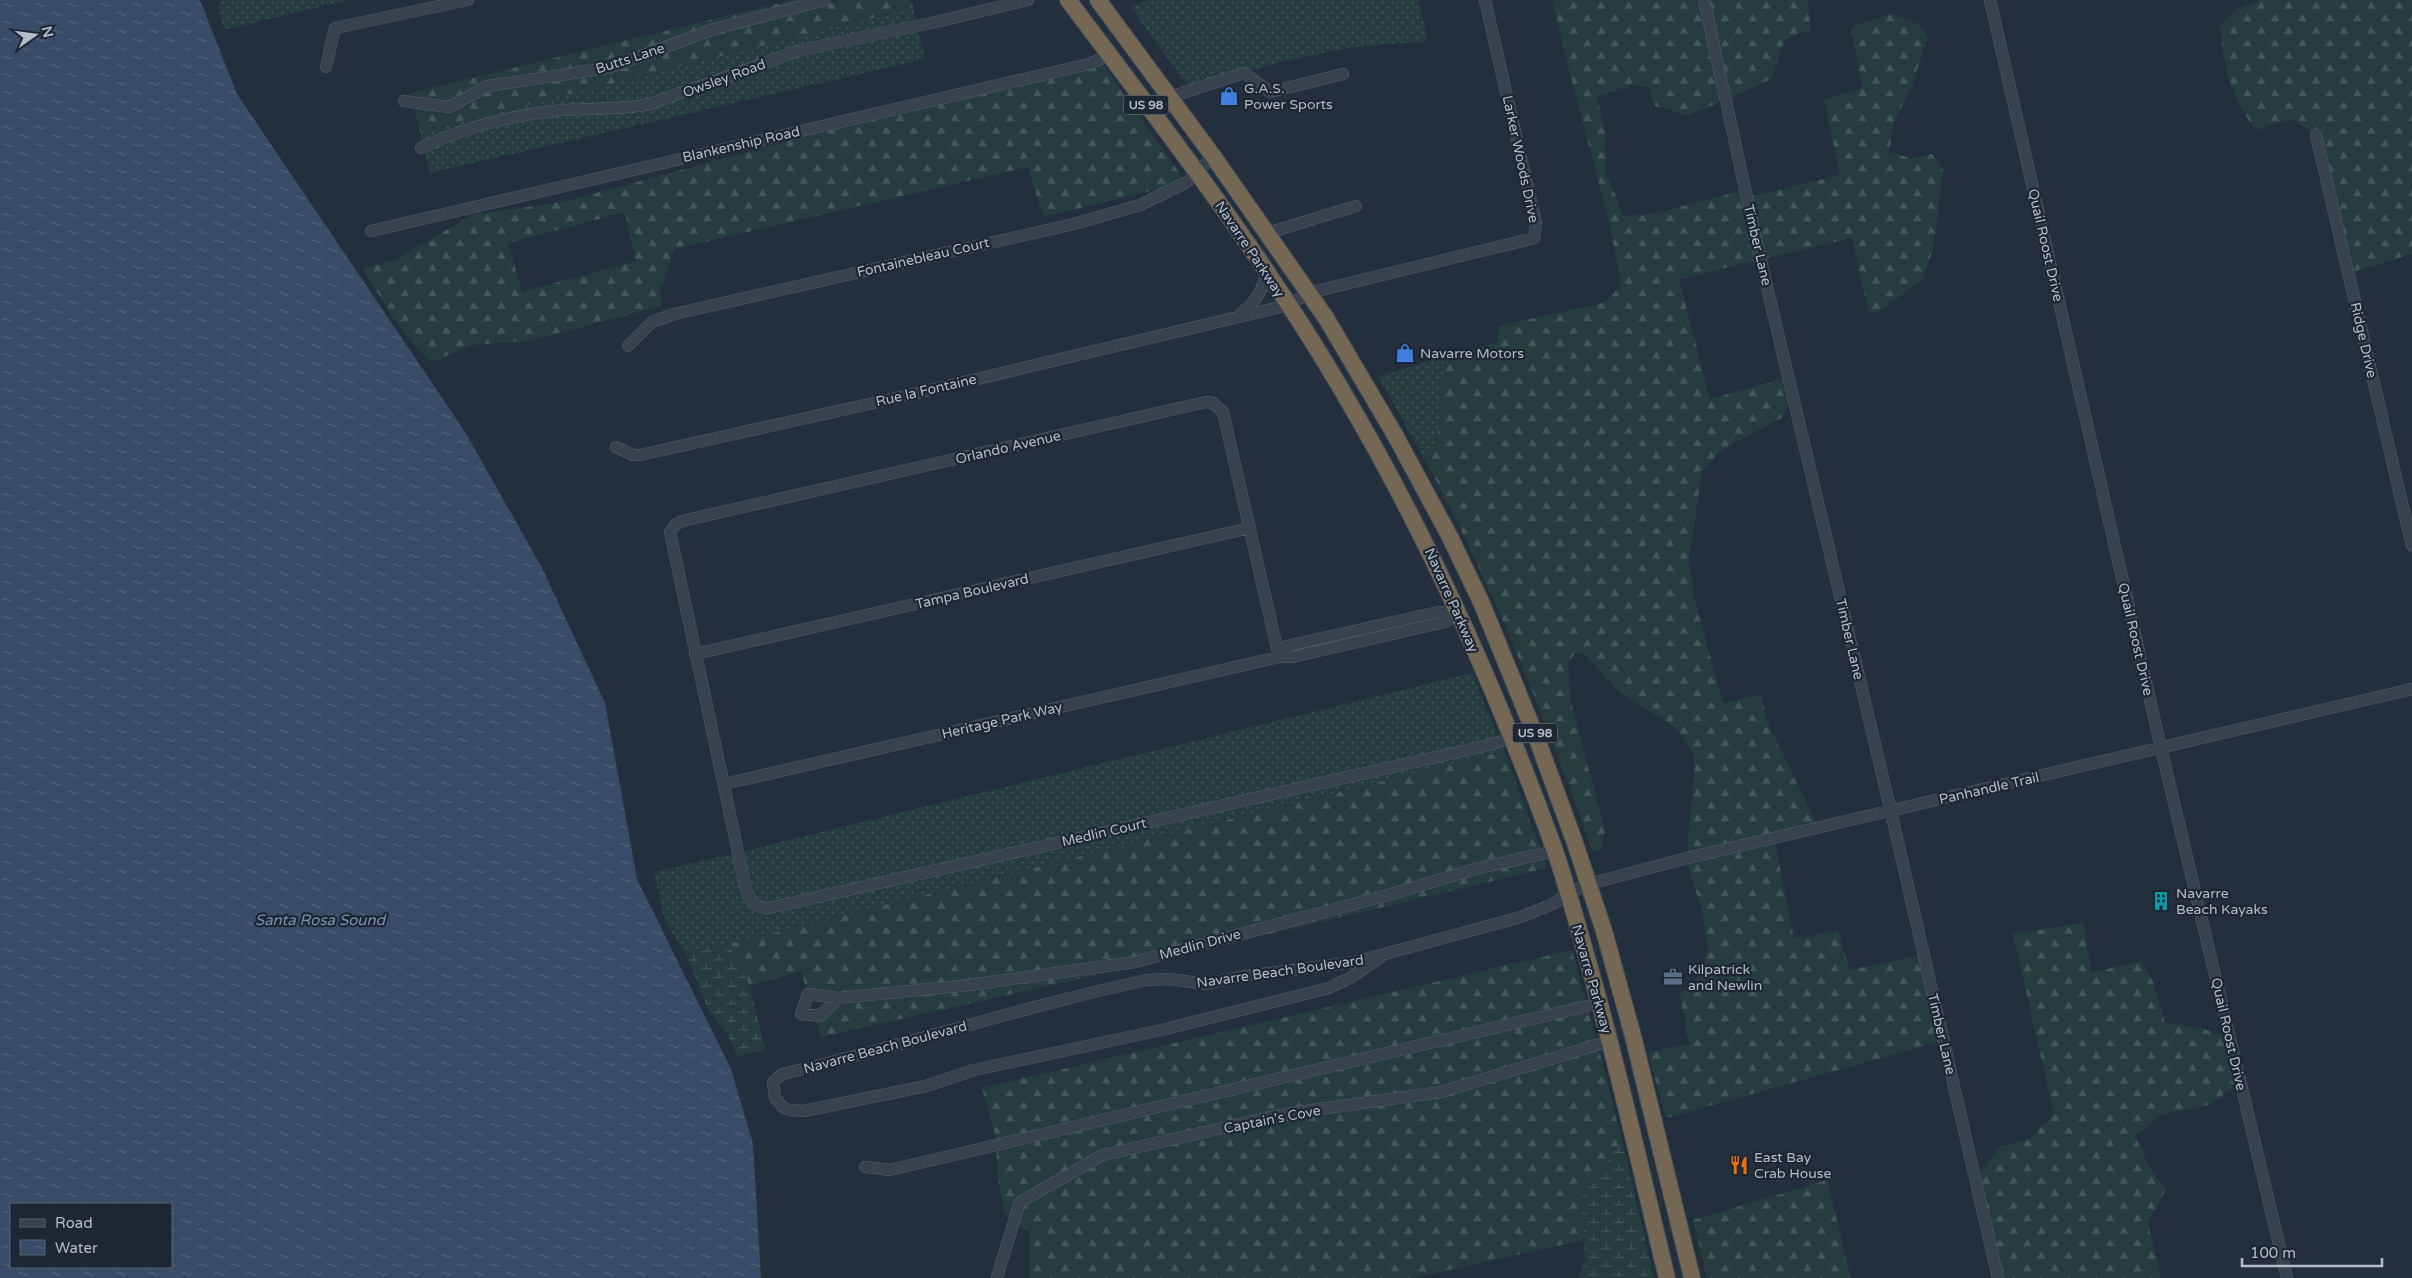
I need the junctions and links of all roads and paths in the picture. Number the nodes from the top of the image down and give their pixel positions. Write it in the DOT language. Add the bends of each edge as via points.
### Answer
graph roads {
  1 [pos="468,0"];
  2 [pos="825,0"];
  3 [pos="1028,0"];
  4 [pos="1068,0"];
  5 [pos="1098,0"];
  6 [pos="1485,0"];
  7 [pos="1704,0"];
  8 [pos="1990,0"];
  9 [pos="1110,55"];
  10 [pos="326,67"];
  11 [pos="1344,74"];
  12 [pos="1170,97"];
  13 [pos="404,101"];
  14 [pos="2316,134"];
  15 [pos="421,148"];
  16 [pos="1213,156"];
  17 [pos="1196,171"];
  18 [pos="1356,206"];
  19 [pos="371,231"];
  20 [pos="1268,233"];
  21 [pos="1266,272"];
  22 [pos="1309,293"];
  23 [pos="1289,305"];
  24 [pos="1235,318"];
  25 [pos="628,346"];
  26 [pos="616,447"];
  27 [pos="1250,528"];
  28 [pos="1450,536"];
  29 [pos="2412,546"];
  30 [pos="1458,612"];
  31 [pos="695,654"];
  32 [pos="1279,657"];
  33 [pos="2412,689"];
  34 [pos="1511,738"];
  35 [pos="2161,748"];
  36 [pos="724,784"];
  37 [pos="1562,805"];
  38 [pos="1891,812"];
  39 [pos="1555,851"];
  40 [pos="1589,884"];
  41 [pos="1568,893"];
  42 [pos="1381,957"];
  43 [pos="838,998"];
  44 [pos="1600,1003"];
  45 [pos="1610,1042"];
  46 [pos="865,1167"];
  47 [pos="997,1277"];
  48 [pos="1667,1278"];
  49 [pos="1692,1278"];
  50 [pos="1998,1278"];
  51 [pos="2286,1278"];
  1 -- 10 [label="street" via="335,28"];
  2 -- 13 [label="street, Butts Lane" via="714,29 608,68 488,86 448,107"];
  3 -- 15 [label="street, Owsley Road" via="801,50 650,104 525,116 447,135"];
  4 -- 9 [label="highway, Navarre Parkway / US 98"];
  5 -- 12 [label="highway, Navarre Parkway / US 98"];
  6 -- 22 [label="street, Larker Woods Drive" via="1536,223 1536,236"];
  7 -- 38 [label="street, Timber Lane" via="1759,253"];
  8 -- 35 [label="street, Quail Roost Drive"];
  9 -- 17 [label="highway, Navarre Parkway / US 98"];
  9 -- 19 [label="street, Blankenship Road" via="1079,66"];
  11 -- 12 [label="street" via="1270,92 1244,74"];
  12 -- 16 [label="highway, Navarre Parkway / US 98"];
  14 -- 29 [label="street, Ridge Drive"];
  16 -- 17 [label="street, Fontainebleau Court"];
  16 -- 20 [label="highway, Navarre Parkway / US 98"];
  17 -- 21 [label="highway, Navarre Parkway / US 98"];
  17 -- 25 [label="street, Fontainebleau Court" via="1187,182 1160,196 1074,224 663,317 644,328"];
  18 -- 20 [label="street"];
  20 -- 22 [label="highway, Navarre Parkway / US 98"];
  21 -- 23 [label="highway, Navarre Parkway / US 98"];
  21 -- 24 [label="street, Rue la Fontaine" via="1262,292"];
  22 -- 23 [label="street, Rue la Fontaine"];
  22 -- 28 [label="highway, Navarre Parkway / US 98" via="1395,435"];
  23 -- 24 [label="street, Rue la Fontaine"];
  23 -- 30 [label="highway, Navarre Parkway / US 98" via="1385,467"];
  24 -- 26 [label="street, Rue la Fontaine" via="640,455"];
  27 -- 31 [label="street, Tampa Boulevard"];
  27 -- 31 [label="street, Orlando Avenue" via="1223,412 1213,403 989,451 692,519 674,526 670,538"];
  27 -- 32 [label="street, Orlando Avenue"];
  28 -- 30 [label="highway" via="1460,571"];
  28 -- 37 [label="highway, Navarre Parkway / US 98" via="1496,635"];
  30 -- 32 [label="street, Heritage Park Way" via="1445,622 1292,657"];
  30 -- 34 [label="highway, Navarre Parkway / US 98"];
  30 -- 37 [label="highway" via="1482,624 1542,768"];
  31 -- 36 [label="street"];
  32 -- 36 [label="street, Heritage Park Way"];
  33 -- 35 [label="street, Panhandle Trail"];
  34 -- 36 [label="street, Medlin Court" via="769,908 755,905 747,894"];
  34 -- 39 [label="highway, Navarre Parkway / US 98"];
  35 -- 38 [label="street, Panhandle Trail"];
  35 -- 51 [label="street, Quail Roost Drive"];
  37 -- 40 [label="highway, Navarre Parkway / US 98"];
  38 -- 40 [label="street, Panhandle Trail" via="1687,858"];
  38 -- 50 [label="street, Timber Lane"];
  39 -- 41 [label="highway, Navarre Parkway / US 98"];
  39 -- 43 [label="street, Medlin Drive" via="1479,868 1135,962 969,985"];
  40 -- 41 [label="street, Panhandle Trail"];
  40 -- 49 [label="highway, Navarre Parkway / US 98" via="1633,1036"];
  41 -- 42 [label="street, Panhandle Trail" via="1555,903 1521,918"];
  41 -- 44 [label="highway, Navarre Parkway / US 98"];
  42 -- 42 [label="street, Navarre Beach Boulevard" via="1329,988 1166,1030 974,1070 926,1086 804,1111 790,1110 775,1098 773,1092 772,1082 782,1074 859,1056 1004,1014 1130,984 1160,979 1206,984"];
  44 -- 45 [label="highway, Navarre Parkway / US 98"];
  44 -- 46 [label="street" via="890,1170"];
  45 -- 47 [label="street, Captain's Cove" via="1441,1092 1284,1114 1103,1155 1020,1202"];
  45 -- 48 [label="highway, Navarre Parkway / US 98"];
}
